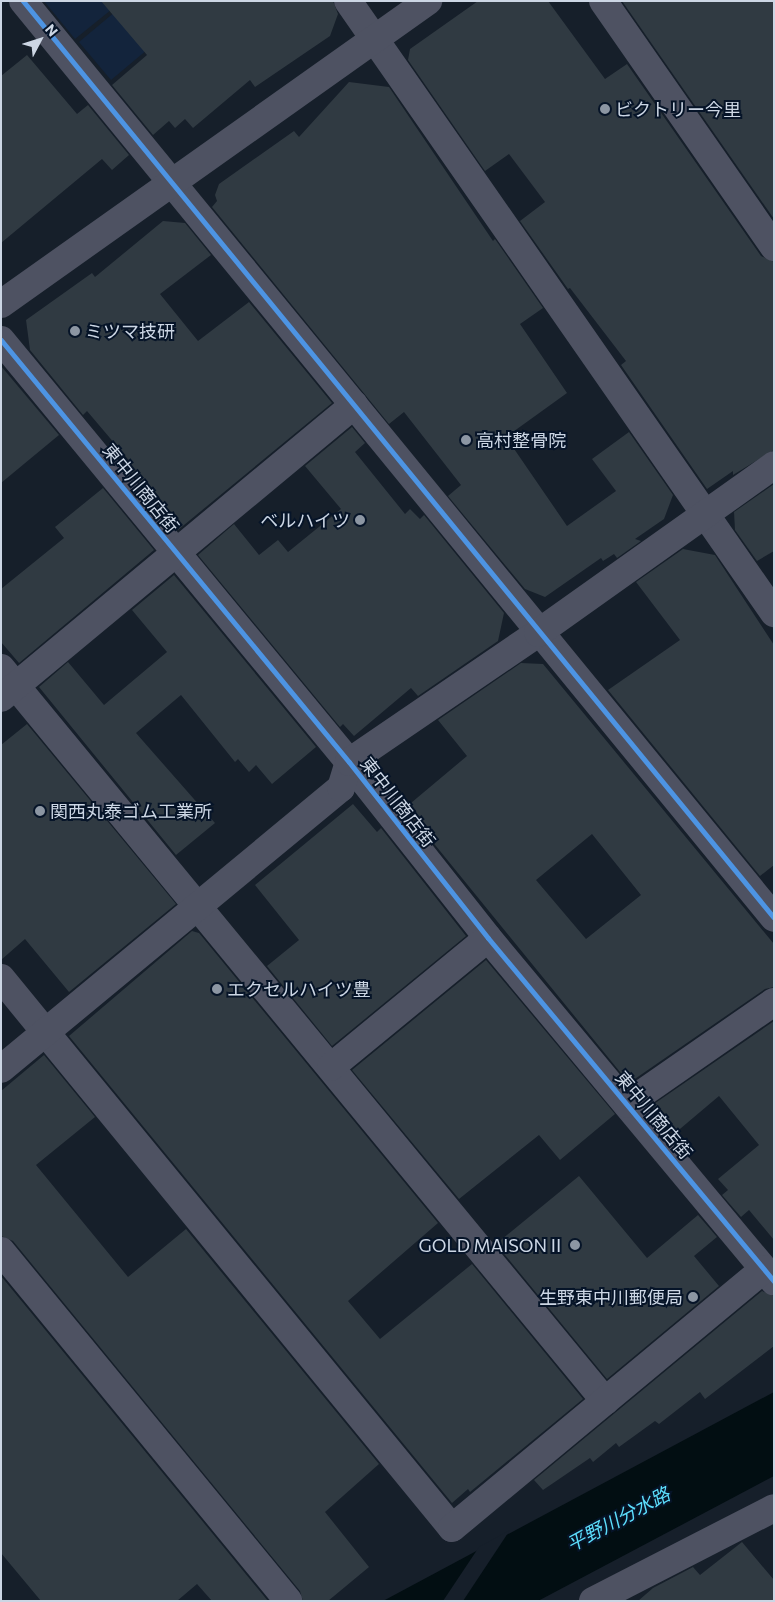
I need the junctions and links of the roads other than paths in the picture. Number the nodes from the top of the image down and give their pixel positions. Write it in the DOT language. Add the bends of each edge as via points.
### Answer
graph roads {
  1 [pos="23,1"];
  2 [pos="348,1"];
  3 [pos="428,1"];
  4 [pos="602,1"];
  5 [pos="374,38"];
  6 [pos="172,182"];
  7 [pos="774,247"];
  8 [pos="1,304"];
  9 [pos="1,340"];
  10 [pos="354,406"];
  11 [pos="774,465"];
  12 [pos="705,513"];
  13 [pos="177,554"];
  14 [pos="774,613"];
  15 [pos="538,633"];
  16 [pos="6,684"];
  17 [pos="349,762"];
  18 [pos="199,905"];
  19 [pos="774,918"];
  20 [pos="488,938"];
  21 [pos="1,978"];
  22 [pos="774,1002"];
  23 [pos="47,1032"];
  24 [pos="331,1067"];
  25 [pos="1,1069"];
  26 [pos="627,1104"];
  27 [pos="1,1251"];
  28 [pos="769,1275"];
  29 [pos="605,1401"];
  30 [pos="774,1508"];
  31 [pos="288,1601"];
  32 [pos="593,1601"];
  1 -- 6 [label="street"];
  2 -- 5 [label="street"];
  3 -- 5 [label="street"];
  4 -- 7 [label="street"];
  5 -- 6 [label="street"];
  5 -- 12 [label="street"];
  6 -- 8 [label="street"];
  6 -- 10 [label="street"];
  9 -- 13 [label="street, 東中川商店街"];
  10 -- 13 [label="street"];
  10 -- 15 [label="street"];
  11 -- 12 [label="street"];
  12 -- 14 [label="street"];
  12 -- 15 [label="street"];
  13 -- 16 [label="street"];
  13 -- 17 [label="street, 東中川商店街"];
  15 -- 17 [label="street"];
  15 -- 19 [label="street"];
  16 -- 18 [label="street"];
  17 -- 18 [label="street" via="341,788"];
  17 -- 20 [label="street, 東中川商店街"];
  18 -- 23 [label="street"];
  18 -- 24 [label="street"];
  20 -- 24 [label="street"];
  20 -- 26 [label="street, 東中川商店街"];
  21 -- 23 [label="street"];
  22 -- 26 [label="street"];
  23 -- 25 [label="street"];
  23 -- 29 [label="street" via="452,1528"];
  24 -- 29 [label="street"];
  26 -- 28 [label="street, 東中川商店街"];
  27 -- 31 [label="street"];
  28 -- 29 [label="street"];
  30 -- 32 [label="street"];
}
